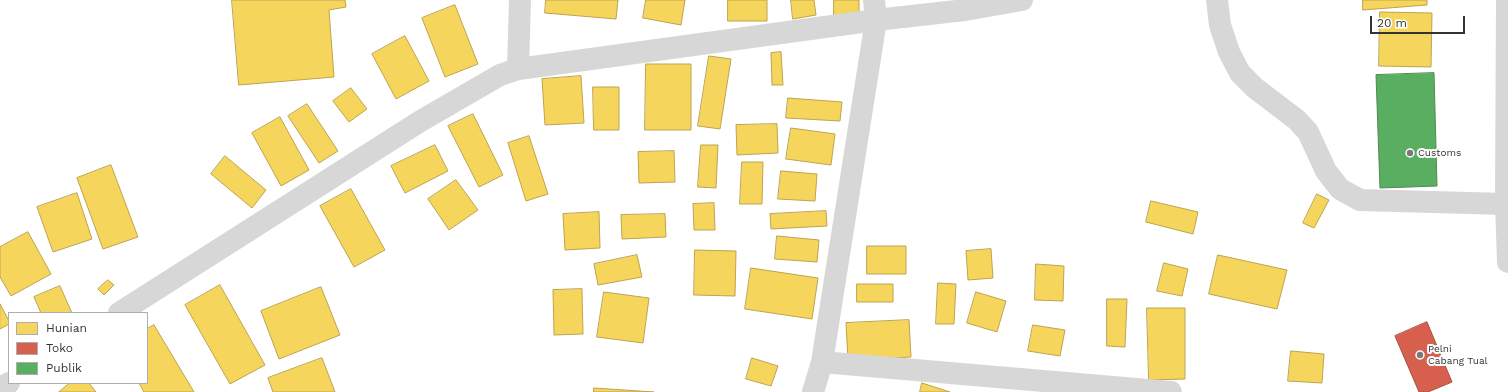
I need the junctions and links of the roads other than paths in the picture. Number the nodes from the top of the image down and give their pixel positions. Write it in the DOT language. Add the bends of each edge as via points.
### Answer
graph roads {
  1 [pos="520,0"];
  2 [pos="1022,0"];
  3 [pos="1217,0"];
  4 [pos="1507,0"];
  5 [pos="875,10"];
  6 [pos="518,69"];
  7 [pos="1506,204"];
  8 [pos="1508,262"];
  9 [pos="121,312"];
  10 [pos="822,362"];
  11 [pos="813,392"];
  12 [pos="1171,392"];
  1 -- 6 [label="street"];
  2 -- 5 [label="street" via="965,10"];
  3 -- 7 [label="street" via="1220,25 1229,52 1240,73 1308,132 1326,171 1340,189 1360,200"];
  4 -- 7 [label="street"];
  5 -- 6 [label="street"];
  5 -- 10 [label="street"];
  6 -- 9 [label="street" via="500,75 419,122"];
  7 -- 8 [label="street"];
  10 -- 11 [label="street"];
  10 -- 12 [label="street"];
}
